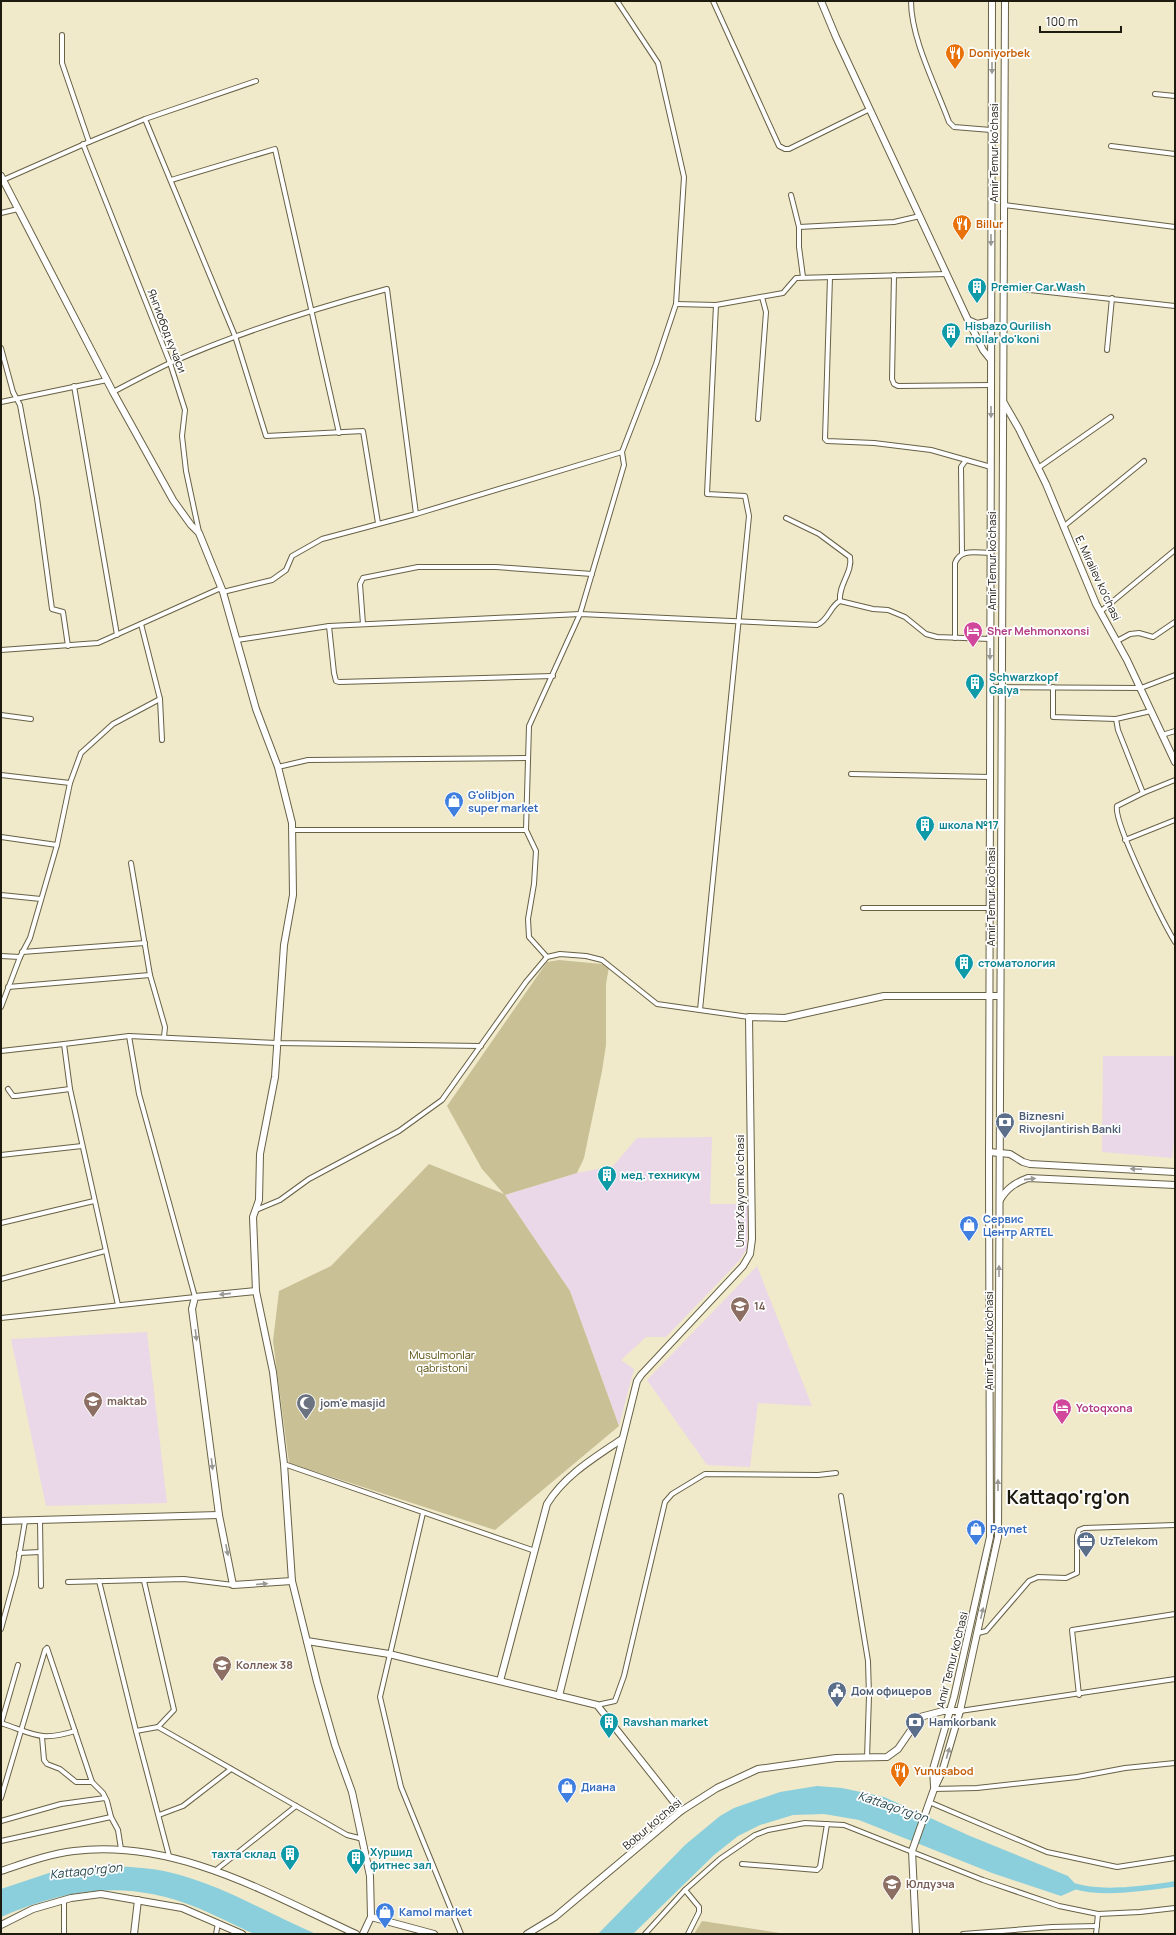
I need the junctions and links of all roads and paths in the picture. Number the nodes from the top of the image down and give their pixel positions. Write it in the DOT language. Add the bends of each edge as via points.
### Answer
graph roads {
  1 [pos="617,1"];
  2 [pos="713,1"];
  3 [pos="821,1"];
  4 [pos="911,1"];
  5 [pos="992,1"];
  6 [pos="1005,1"];
  7 [pos="62,35"];
  8 [pos="256,81"];
  9 [pos="1155,94"];
  10 [pos="1175,96"];
  11 [pos="870,109"];
  12 [pos="145,119"];
  13 [pos="991,130"];
  14 [pos="89,142"];
  15 [pos="83,144"];
  16 [pos="1111,146"];
  17 [pos="1175,154"];
  18 [pos="2,178"];
  19 [pos="171,180"];
  20 [pos="791,196"];
  21 [pos="1004,205"];
  22 [pos="18,208"];
  23 [pos="1,213"];
  24 [pos="920,216"];
  25 [pos="799,227"];
  26 [pos="1175,227"];
  27 [pos="948,274"];
  28 [pos="894,275"];
  29 [pos="803,277"];
  30 [pos="830,277"];
  31 [pos="991,282"];
  32 [pos="1004,285"];
  33 [pos="762,297"];
  34 [pos="1112,298"];
  35 [pos="676,304"];
  36 [pos="716,305"];
  37 [pos="1175,306"];
  38 [pos="312,309"];
  39 [pos="968,320"];
  40 [pos="991,322"];
  41 [pos="235,336"];
  42 [pos="1,348"];
  43 [pos="1107,350"];
  44 [pos="991,360"];
  45 [pos="170,363"];
  46 [pos="107,380"];
  47 [pos="991,385"];
  48 [pos="74,386"];
  49 [pos="113,392"];
  50 [pos="16,398"];
  51 [pos="1,402"];
  52 [pos="1003,402"];
  53 [pos="1111,417"];
  54 [pos="758,419"];
  55 [pos="339,433"];
  56 [pos="622,452"];
  57 [pos="966,460"];
  58 [pos="1144,461"];
  59 [pos="991,467"];
  60 [pos="1038,468"];
  61 [pos="416,514"];
  62 [pos="786,518"];
  63 [pos="378,523"];
  64 [pos="1064,527"];
  65 [pos="199,533"];
  66 [pos="1175,550"];
  67 [pos="962,553"];
  68 [pos="990,553"];
  69 [pos="592,574"];
  70 [pos="222,590"];
  71 [pos="840,601"];
  72 [pos="1100,612"];
  73 [pos="580,614"];
  74 [pos="738,622"];
  75 [pos="1175,622"];
  76 [pos="141,624"];
  77 [pos="363,624"];
  78 [pos="329,626"];
  79 [pos="117,635"];
  80 [pos="955,638"];
  81 [pos="990,639"];
  82 [pos="237,640"];
  83 [pos="1117,641"];
  84 [pos="68,646"];
  85 [pos="1,650"];
  86 [pos="1175,675"];
  87 [pos="553,676"];
  88 [pos="990,687"];
  89 [pos="1001,687"];
  90 [pos="1052,687"];
  91 [pos="1141,688"];
  92 [pos="160,699"];
  93 [pos="1151,712"];
  94 [pos="1,715"];
  95 [pos="31,718"];
  96 [pos="1116,719"];
  97 [pos="1175,731"];
  98 [pos="1162,735"];
  99 [pos="162,740"];
  100 [pos="527,758"];
  101 [pos="1175,762"];
  102 [pos="278,767"];
  103 [pos="851,774"];
  104 [pos="1,775"];
  105 [pos="990,777"];
  106 [pos="1175,780"];
  107 [pos="70,783"];
  108 [pos="1143,793"];
  109 [pos="1175,820"];
  110 [pos="292,830"];
  111 [pos="526,830"];
  112 [pos="1,837"];
  113 [pos="1125,840"];
  114 [pos="57,845"];
  115 [pos="131,864"];
  116 [pos="1,895"];
  117 [pos="40,899"];
  118 [pos="863,908"];
  119 [pos="989,908"];
  120 [pos="1175,942"];
  121 [pos="145,943"];
  122 [pos="21,954"];
  123 [pos="1,956"];
  124 [pos="546,957"];
  125 [pos="150,975"];
  126 [pos="8,987"];
  127 [pos="989,996"];
  128 [pos="1000,996"];
  129 [pos="1,1007"];
  130 [pos="700,1010"];
  131 [pos="749,1017"];
  132 [pos="129,1036"];
  133 [pos="164,1037"];
  134 [pos="277,1043"];
  135 [pos="64,1044"];
  136 [pos="481,1046"];
  137 [pos="1,1051"];
  138 [pos="8,1089"];
  139 [pos="70,1089"];
  140 [pos="82,1146"];
  141 [pos="989,1152"];
  142 [pos="1000,1152"];
  143 [pos="1,1155"];
  144 [pos="1175,1172"];
  145 [pos="1175,1185"];
  146 [pos="1000,1200"];
  147 [pos="94,1201"];
  148 [pos="255,1210"];
  149 [pos="1,1223"];
  150 [pos="105,1251"];
  151 [pos="1,1279"];
  152 [pos="256,1291"];
  153 [pos="195,1297"];
  154 [pos="118,1305"];
  155 [pos="1,1318"];
  156 [pos="622,1438"];
  157 [pos="990,1445"];
  158 [pos="998,1446"];
  159 [pos="284,1464"];
  160 [pos="836,1473"];
  161 [pos="841,1496"];
  162 [pos="423,1513"];
  163 [pos="219,1515"];
  164 [pos="40,1520"];
  165 [pos="1,1521"];
  166 [pos="25,1521"];
  167 [pos="1175,1525"];
  168 [pos="535,1551"];
  169 [pos="40,1552"];
  170 [pos="19,1553"];
  171 [pos="99,1581"];
  172 [pos="144,1581"];
  173 [pos="292,1581"];
  174 [pos="68,1582"];
  175 [pos="233,1585"];
  176 [pos="41,1586"];
  177 [pos="1175,1614"];
  178 [pos="1,1629"];
  179 [pos="978,1633"];
  180 [pos="307,1640"];
  181 [pos="389,1654"];
  182 [pos="18,1665"];
  183 [pos="1175,1679"];
  184 [pos="500,1681"];
  185 [pos="1079,1694"];
  186 [pos="559,1696"];
  187 [pos="597,1705"];
  188 [pos="950,1711"];
  189 [pos="960,1711"];
  190 [pos="1,1723"];
  191 [pos="158,1727"];
  192 [pos="21,1729"];
  193 [pos="75,1731"];
  194 [pos="136,1731"];
  195 [pos="42,1737"];
  196 [pos="867,1759"];
  197 [pos="1175,1763"];
  198 [pos="231,1769"];
  199 [pos="92,1782"];
  200 [pos="934,1789"];
  201 [pos="1,1798"];
  202 [pos="105,1798"];
  203 [pos="929,1802"];
  204 [pos="296,1806"];
  205 [pos="681,1811"];
  206 [pos="159,1814"];
  207 [pos="111,1817"];
  208 [pos="1,1821"];
  209 [pos="827,1824"];
  210 [pos="363,1839"];
  211 [pos="1,1842"];
  212 [pos="913,1848"];
  213 [pos="120,1849"];
  214 [pos="169,1856"];
  215 [pos="1175,1858"];
  216 [pos="742,1864"];
  217 [pos="216,1870"];
  218 [pos="1,1871"];
  219 [pos="685,1890"];
  220 [pos="64,1900"];
  221 [pos="138,1900"];
  222 [pos="1175,1908"];
  223 [pos="1098,1914"];
  224 [pos="371,1917"];
  225 [pos="218,1923"];
  226 [pos="1,1925"];
  227 [pos="1097,1926"];
  228 [pos="64,1934"];
  229 [pos="134,1934"];
  230 [pos="216,1934"];
  231 [pos="242,1934"];
  232 [pos="356,1934"];
  233 [pos="363,1934"];
  234 [pos="434,1934"];
  235 [pos="461,1934"];
  236 [pos="527,1934"];
  237 [pos="644,1934"];
  238 [pos="688,1934"];
  239 [pos="916,1934"];
  240 [pos="963,1934"];
  241 [pos="1096,1934"];
  1 -- 35 [label="street" via="658,63 684,177"];
  2 -- 11 [label="street" via="779,146 789,149"];
  3 -- 11 [label="street"];
  4 -- 13 [label="street" via="911,17 917,39 949,122 954,127"];
  5 -- 13 [label="street, Amir Temur ko'chasi, one-way"];
  6 -- 21 [label="street, Amir Temur ko'chasi"];
  7 -- 14 [label="street" via="62,63"];
  8 -- 12 [label="street, Янгиобод кучаси"];
  9 -- 10 [label="street"];
  11 -- 24 [label="street"];
  12 -- 14 [label="street, Янгиобод кучаси"];
  12 -- 19 [label="street"];
  13 -- 31 [label="street, Amir Temur ko'chasi, one-way"];
  14 -- 15 [label="street, Янгиобод кучаси"];
  15 -- 18 [label="street, Янгиобод кучаси"];
  15 -- 45 [label="street, Янгиобод кучаси"];
  16 -- 17 [label="street"];
  18 -- 22 [label="street, Янгиобод кучаси"];
  19 -- 38 [label="street" via="275,149"];
  19 -- 41 [label="street"];
  20 -- 25 [label="street"];
  21 -- 26 [label="street"];
  21 -- 32 [label="street, Amir Temur ko'chasi"];
  22 -- 23 [label="street"];
  22 -- 46 [label="street, Янгиобод кучаси"];
  24 -- 25 [label="street" via="894,222"];
  24 -- 27 [label="street"];
  25 -- 29 [label="street"];
  27 -- 28 [label="street"];
  27 -- 39 [label="street"];
  28 -- 30 [label="street"];
  28 -- 47 [label="street" via="894,384"];
  29 -- 30 [label="street"];
  29 -- 33 [label="street" via="796,278 783,293"];
  30 -- 57 [label="street" via="825,439 832,442 905,446"];
  31 -- 32 [label="street"];
  31 -- 40 [label="street, Amir Temur ko'chasi"];
  32 -- 34 [label="street"];
  32 -- 52 [label="street, Amir Temur ko'chasi"];
  33 -- 36 [label="street"];
  33 -- 54 [label="street" via="766,312"];
  34 -- 37 [label="street"];
  34 -- 43 [label="street"];
  35 -- 36 [label="street"];
  35 -- 56 [label="street"];
  36 -- 74 [label="street" via="707,494 745,496 749,516"];
  38 -- 41 [label="street"];
  38 -- 55 [label="street"];
  38 -- 61 [label="street" via="387,288"];
  39 -- 40 [label="street" via="977,324"];
  39 -- 44 [label="street"];
  40 -- 44 [label="street, Amir Temur ko'chasi"];
  41 -- 45 [label="street"];
  41 -- 55 [label="street" via="266,436"];
  42 -- 50 [label="street"];
  44 -- 47 [label="street, Amir Temur ko'chasi"];
  45 -- 49 [label="street"];
  45 -- 65 [label="street, Янгиобод кучаси" via="185,410 183,443 186,471"];
  46 -- 48 [label="street"];
  46 -- 49 [label="street, Янгиобод кучаси"];
  47 -- 59 [label="street, Amir Temur ko'chasi, one-way"];
  48 -- 50 [label="street"];
  48 -- 79 [label="street"];
  49 -- 65 [label="street, Янгиобод кучаси" via="173,500"];
  50 -- 51 [label="street"];
  50 -- 84 [label="street" via="20,404 37,498 52,608 63,612"];
  52 -- 60 [label="street, E. Miraliev ko'chasi"];
  52 -- 89 [label="street, Amir Temur ko'chasi"];
  53 -- 60 [label="street"];
  55 -- 63 [label="street" via="363,431"];
  56 -- 61 [label="street"];
  56 -- 69 [label="street" via="624,465"];
  57 -- 59 [label="street"];
  57 -- 67 [label="street" via="961,467"];
  58 -- 64 [label="street"];
  59 -- 68 [label="street, Amir Temur ko'chasi"];
  60 -- 64 [label="street, E. Miraliev ko'chasi"];
  61 -- 63 [label="street"];
  62 -- 71 [label="street" via="819,534 850,557 839,592"];
  63 -- 70 [label="street" via="322,539 292,556 286,570 272,580"];
  64 -- 72 [label="street, E. Miraliev ko'chasi"];
  65 -- 70 [label="street, Янгиобод кучаси"];
  66 -- 72 [label="street"];
  67 -- 68 [label="street"];
  67 -- 80 [label="street" via="955,563"];
  68 -- 81 [label="street, Amir Temur ko'chasi"];
  69 -- 73 [label="street"];
  69 -- 77 [label="street" via="496,567 437,567 363,578 360,584"];
  70 -- 76 [label="street"];
  70 -- 82 [label="street, Янгиобод кучаси"];
  71 -- 74 [label="street" via="835,603 823,623 817,625"];
  71 -- 80 [label="street" via="888,610 905,617 926,634"];
  72 -- 83 [label="street, E. Miraliev ko'chasi"];
  73 -- 74 [label="street"];
  73 -- 77 [label="street"];
  73 -- 87 [label="street"];
  74 -- 130 [label="street"];
  75 -- 83 [label="street" via="1153,637 1139,633 1130,634"];
  76 -- 79 [label="street"];
  76 -- 92 [label="street"];
  77 -- 78 [label="street"];
  78 -- 82 [label="street"];
  78 -- 87 [label="street" via="334,673 336,681 339,682"];
  79 -- 84 [label="street" via="98,644"];
  80 -- 81 [label="street"];
  81 -- 88 [label="street, Amir Temur ko'chasi, one-way"];
  82 -- 102 [label="street, Янгиобод кучаси" via="256,709"];
  83 -- 91 [label="street, E. Miraliev ko'chasi"];
  84 -- 85 [label="street"];
  86 -- 91 [label="street"];
  87 -- 100 [label="street" via="529,726"];
  88 -- 89 [label="street"];
  88 -- 105 [label="street, Amir Temur ko'chasi"];
  89 -- 90 [label="street"];
  89 -- 128 [label="street, Amir Temur ko'chasi"];
  90 -- 91 [label="street"];
  90 -- 96 [label="street" via="1053,718"];
  91 -- 93 [label="street, E. Miraliev ko'chasi"];
  92 -- 99 [label="street"];
  92 -- 107 [label="street" via="114,724 81,753"];
  93 -- 96 [label="street"];
  93 -- 98 [label="street, E. Miraliev ko'chasi"];
  94 -- 95 [label="street"];
  96 -- 108 [label="street"];
  97 -- 98 [label="street"];
  98 -- 101 [label="street, E. Miraliev ko'chasi"];
  100 -- 102 [label="street" via="308,760"];
  100 -- 111 [label="street"];
  102 -- 110 [label="street, Янгиобод кучаси"];
  103 -- 105 [label="street"];
  104 -- 107 [label="street"];
  105 -- 119 [label="street, Amir Temur ko'chasi"];
  106 -- 108 [label="street"];
  107 -- 114 [label="street"];
  108 -- 113 [label="street" via="1117,806 1116,812"];
  109 -- 113 [label="street"];
  110 -- 111 [label="street"];
  110 -- 134 [label="street, Янгиобод кучаси" via="293,895 284,945"];
  111 -- 124 [label="street" via="536,851 528,937"];
  112 -- 114 [label="street"];
  113 -- 120 [label="street"];
  114 -- 117 [label="street"];
  115 -- 121 [label="street"];
  116 -- 117 [label="street"];
  117 -- 122 [label="street" via="30,938"];
  118 -- 119 [label="street"];
  119 -- 127 [label="street, Amir Temur ko'chasi"];
  121 -- 122 [label="street"];
  121 -- 125 [label="street"];
  122 -- 123 [label="street"];
  122 -- 126 [label="street"];
  124 -- 130 [label="street" via="560,954 602,960 657,1004"];
  124 -- 136 [label="street"];
  125 -- 126 [label="street"];
  125 -- 133 [label="street" via="165,1026"];
  126 -- 129 [label="street"];
  127 -- 128 [label="street"];
  127 -- 131 [label="street" via="884,996 785,1018"];
  127 -- 141 [label="street, Amir Temur ko'chasi"];
  128 -- 142 [label="street, Amir Temur ko'chasi"];
  130 -- 131 [label="street"];
  131 -- 156 [label="street, Umar Xayyom ko‘chasi" via="752,1239 750,1254 743,1266 641,1375 637,1381"];
  132 -- 133 [label="street"];
  132 -- 135 [label="street"];
  132 -- 153 [label="street" via="139,1094"];
  133 -- 134 [label="street"];
  134 -- 136 [label="street"];
  134 -- 148 [label="street, Янгиобод кучаси" via="275,1077 260,1154 259,1200"];
  135 -- 137 [label="street"];
  135 -- 139 [label="street"];
  136 -- 148 [label="street" via="442,1100 399,1131 309,1180 280,1200"];
  138 -- 139 [label="street" via="16,1096"];
  139 -- 140 [label="street"];
  140 -- 143 [label="street"];
  140 -- 147 [label="street"];
  141 -- 142 [label="street"];
  141 -- 157 [label="street, Amir Temur ko'chasi"];
  144 -- 142 [label="street, one-way" via="1030,1164"];
  142 -- 146 [label="street, Amir Temur ko'chasi"];
  146 -- 145 [label="street, one-way" via="1006,1190 1028,1178"];
  158 -- 146 [label="street, Amir Temur ko'chasi, one-way"];
  147 -- 149 [label="street"];
  147 -- 150 [label="street"];
  148 -- 152 [label="street, Янгиобод кучаси" via="253,1217"];
  150 -- 151 [label="street"];
  150 -- 154 [label="street"];
  152 -- 153 [label="street, one-way"];
  152 -- 159 [label="street, Янгиобод кучаси" via="273,1372"];
  153 -- 154 [label="street"];
  153 -- 163 [label="street, one-way" via="192,1309"];
  154 -- 155 [label="street"];
  156 -- 168 [label="street" via="576,1470 556,1490 547,1504"];
  156 -- 186 [label="street, Umar Xayyom ko‘chasi"];
  157 -- 158 [label="street"];
  157 -- 188 [label="street, Amir Temur ko'chasi" via="990,1537"];
  179 -- 158 [label="street, Amir Temur ko'chasi, one-way" via="998,1537"];
  159 -- 162 [label="street"];
  159 -- 173 [label="street, Янгиобод кучаси"];
  160 -- 187 [label="street" via="705,1474 672,1494 665,1502 624,1676 615,1701"];
  161 -- 196 [label="street" via="868,1661"];
  162 -- 168 [label="street"];
  162 -- 181 [label="street"];
  163 -- 164 [label="street"];
  163 -- 175 [label="street, one-way"];
  164 -- 166 [label="street"];
  164 -- 169 [label="street"];
  165 -- 166 [label="street"];
  166 -- 170 [label="street"];
  167 -- 179 [label="street" via="1079,1530 1077,1573 1066,1578 1038,1577 1029,1581 986,1631"];
  168 -- 184 [label="street"];
  169 -- 170 [label="street"];
  169 -- 176 [label="street"];
  170 -- 178 [label="street"];
  171 -- 172 [label="street"];
  171 -- 174 [label="street"];
  171 -- 194 [label="street"];
  172 -- 175 [label="street" via="184,1579"];
  172 -- 191 [label="street" via="174,1710"];
  175 -- 173 [label="street, one-way"];
  173 -- 180 [label="street, Янгиобод кучаси"];
  177 -- 185 [label="street" via="1072,1630"];
  179 -- 189 [label="street, Amir Temur ko'chasi"];
  180 -- 181 [label="street"];
  180 -- 210 [label="street, Янгиобод кучаси" via="331,1731 352,1792"];
  181 -- 184 [label="street"];
  181 -- 235 [label="street" via="380,1697 401,1787"];
  182 -- 190 [label="street"];
  183 -- 185 [label="street"];
  184 -- 186 [label="street"];
  185 -- 189 [label="street"];
  186 -- 187 [label="street"];
  187 -- 205 [label="street"];
  188 -- 189 [label="street"];
  188 -- 196 [label="street, Bobur ko'chasi" via="920,1717 898,1749 887,1758"];
  188 -- 200 [label="street, Amir Temur ko'chasi" via="933,1769"];
  200 -- 189 [label="street, Amir Temur ko'chasi, one-way" via="942,1772"];
  190 -- 192 [label="street"];
  191 -- 194 [label="street"];
  191 -- 198 [label="street"];
  192 -- 193 [label="street" via="33,1684 44,1650 47,1648"];
  192 -- 195 [label="street"];
  192 -- 201 [label="street"];
  193 -- 195 [label="street" via="57,1737"];
  193 -- 199 [label="street"];
  194 -- 206 [label="street"];
  195 -- 199 [label="street" via="46,1764 60,1769 76,1782"];
  196 -- 205 [label="street, Bobur ko'chasi" via="836,1758 758,1769 717,1788"];
  197 -- 200 [label="street" via="977,1788"];
  198 -- 204 [label="street"];
  198 -- 206 [label="street" via="183,1806"];
  199 -- 202 [label="street"];
  200 -- 203 [label="street"];
  202 -- 207 [label="street"];
  202 -- 208 [label="street" via="61,1804"];
  203 -- 212 [label="street"];
  203 -- 215 [label="street" via="1047,1852 1117,1867"];
  204 -- 210 [label="street" via="347,1835"];
  204 -- 217 [label="street"];
  205 -- 236 [label="street, Bobur ko'chasi" via="555,1916"];
  206 -- 214 [label="street"];
  207 -- 211 [label="street"];
  207 -- 213 [label="street" via="118,1830"];
  209 -- 212 [label="street" via="844,1825"];
  209 -- 216 [label="street" via="820,1867 817,1870"];
  209 -- 219 [label="street" via="783,1826 755,1835 720,1859"];
  210 -- 224 [label="street, Янгиобод кучаси" via="370,1876"];
  212 -- 223 [label="street" via="983,1880 1043,1901"];
  212 -- 239 [label="street"];
  213 -- 214 [label="street"];
  213 -- 218 [label="street" via="74,1851 39,1858"];
  214 -- 217 [label="street"];
  217 -- 232 [label="street"];
  219 -- 237 [label="street"];
  219 -- 238 [label="street" via="699,1907"];
  220 -- 221 [label="street" via="101,1894"];
  220 -- 226 [label="street" via="33,1909"];
  220 -- 228 [label="street"];
  221 -- 225 [label="street" via="182,1908"];
  221 -- 229 [label="street"];
  222 -- 223 [label="street"];
  223 -- 227 [label="street"];
  224 -- 233 [label="street"];
  224 -- 234 [label="street"];
  225 -- 230 [label="street"];
  225 -- 231 [label="street"];
  227 -- 240 [label="street"];
  227 -- 241 [label="street"];
}
